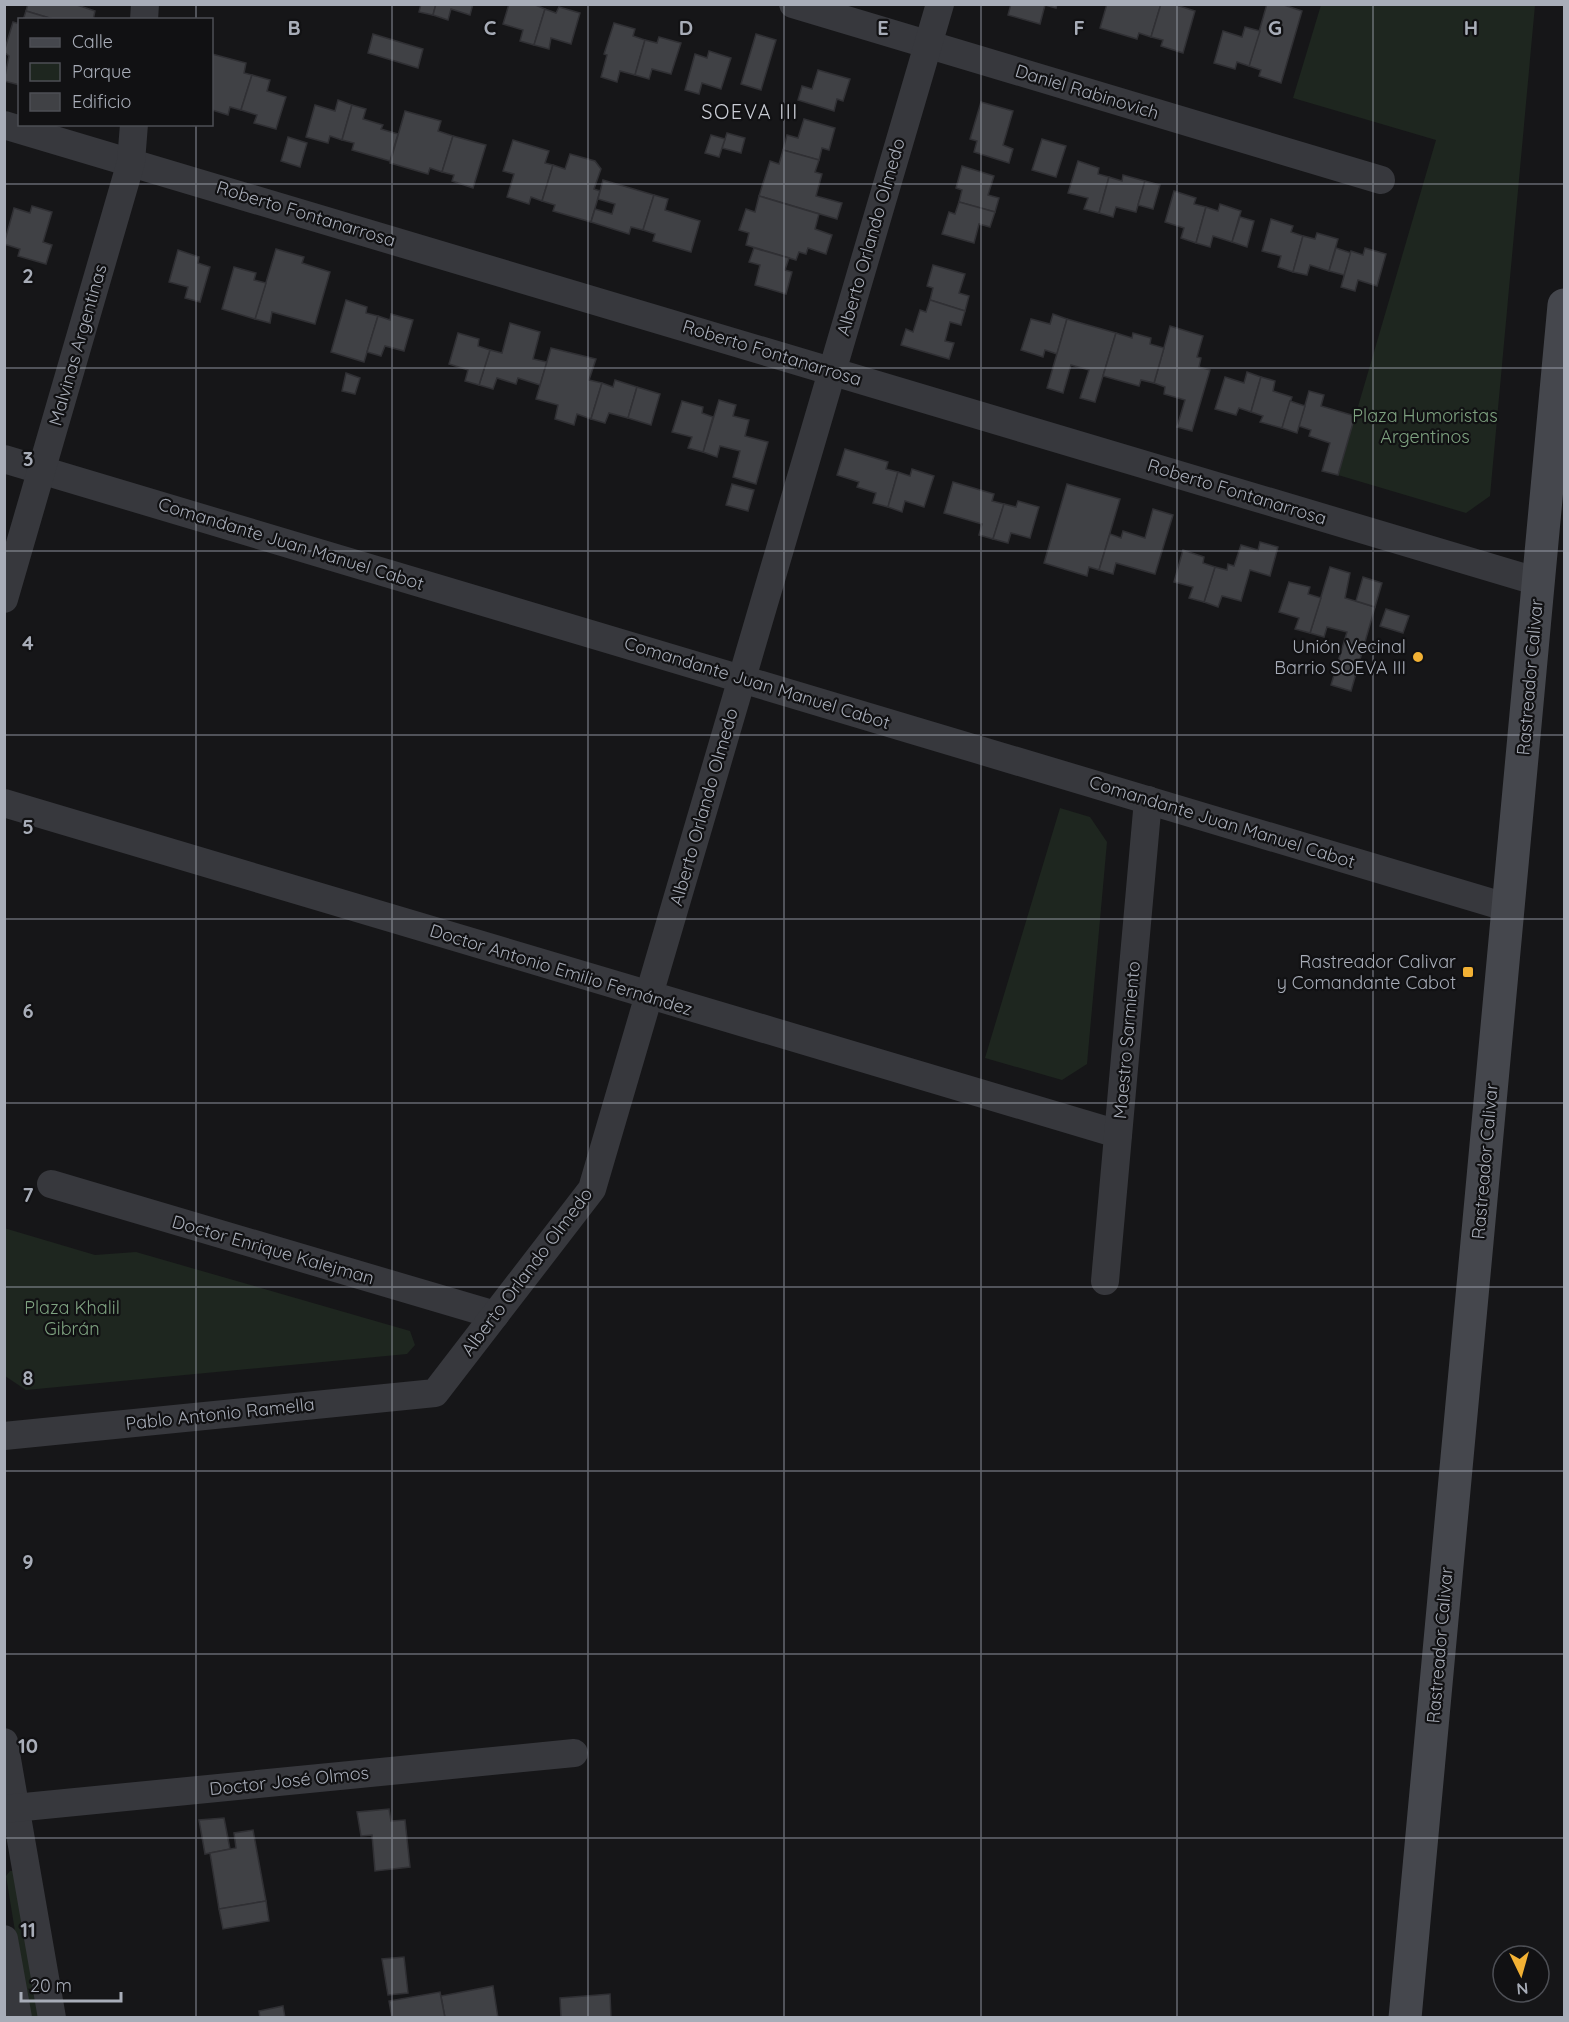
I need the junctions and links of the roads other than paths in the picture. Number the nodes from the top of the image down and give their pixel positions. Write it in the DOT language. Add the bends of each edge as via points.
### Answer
graph roads {
  1 [pos="793,4"];
  2 [pos="940,4"];
  3 [pos="927,44"];
  4 [pos="4,125"];
  5 [pos="134,126"];
  6 [pos="130,162"];
  7 [pos="1381,180"];
  8 [pos="1564,305"];
  9 [pos="832,371"];
  10 [pos="4,459"];
  11 [pos="42,470"];
  12 [pos="1539,582"];
  13 [pos="4,599"];
  14 [pos="742,679"];
  15 [pos="1149,800"];
  16 [pos="4,803"];
  17 [pos="1509,908"];
  18 [pos="649,996"];
  19 [pos="1118,1134"];
  20 [pos="51,1184"];
  21 [pos="1105,1281"];
  22 [pos="495,1315"];
  23 [pos="435,1393"];
  24 [pos="4,1436"];
  25 [pos="4,1742"];
  26 [pos="574,1753"];
  27 [pos="10,1809"];
  28 [pos="4,1939"];
  29 [pos="18,2018"];
  30 [pos="52,2018"];
  31 [pos="1406,2018"];
  1 -- 3 [label="street, Daniel Rabinovich"];
  2 -- 3 [label="street, Alberto Orlando Olmedo"];
  3 -- 7 [label="street, Daniel Rabinovich"];
  3 -- 9 [label="street, Alberto Orlando Olmedo"];
  4 -- 6 [label="street, Roberto Fontanarrosa"];
  5 -- 6 [label="street, Malvinas Argentinas"];
  6 -- 9 [label="street, Roberto Fontanarrosa"];
  6 -- 11 [label="street, Malvinas Argentinas"];
  8 -- 12 [label="main road, Rastreador Calivar"];
  9 -- 12 [label="street, Roberto Fontanarrosa"];
  9 -- 14 [label="street, Alberto Orlando Olmedo"];
  10 -- 11 [label="street, Comandante Juan Manuel Cabot"];
  11 -- 13 [label="street, Malvinas Argentinas"];
  11 -- 14 [label="street, Comandante Juan Manuel Cabot"];
  12 -- 17 [label="main road, Rastreador Calivar"];
  14 -- 15 [label="street, Comandante Juan Manuel Cabot"];
  14 -- 18 [label="street, Alberto Orlando Olmedo"];
  15 -- 17 [label="street, Comandante Juan Manuel Cabot"];
  15 -- 19 [label="street, Maestro Sarmiento"];
  16 -- 18 [label="street, Doctor Antonio Emilio Fernández"];
  17 -- 31 [label="main road, Rastreador Calivar"];
  18 -- 19 [label="street, Doctor Antonio Emilio Fernández"];
  18 -- 22 [label="street, Alberto Orlando Olmedo" via="592,1189"];
  19 -- 21 [label="street, Maestro Sarmiento"];
  20 -- 22 [label="street, Doctor Enrique Kalejman"];
  22 -- 23 [label="street, Alberto Orlando Olmedo"];
  23 -- 24 [label="street, Pablo Antonio Ramella"];
  25 -- 27 [label="street"];
  26 -- 27 [label="street, Doctor José Olmos"];
  27 -- 30 [label="street"];
  28 -- 29 [label="street"];
}
